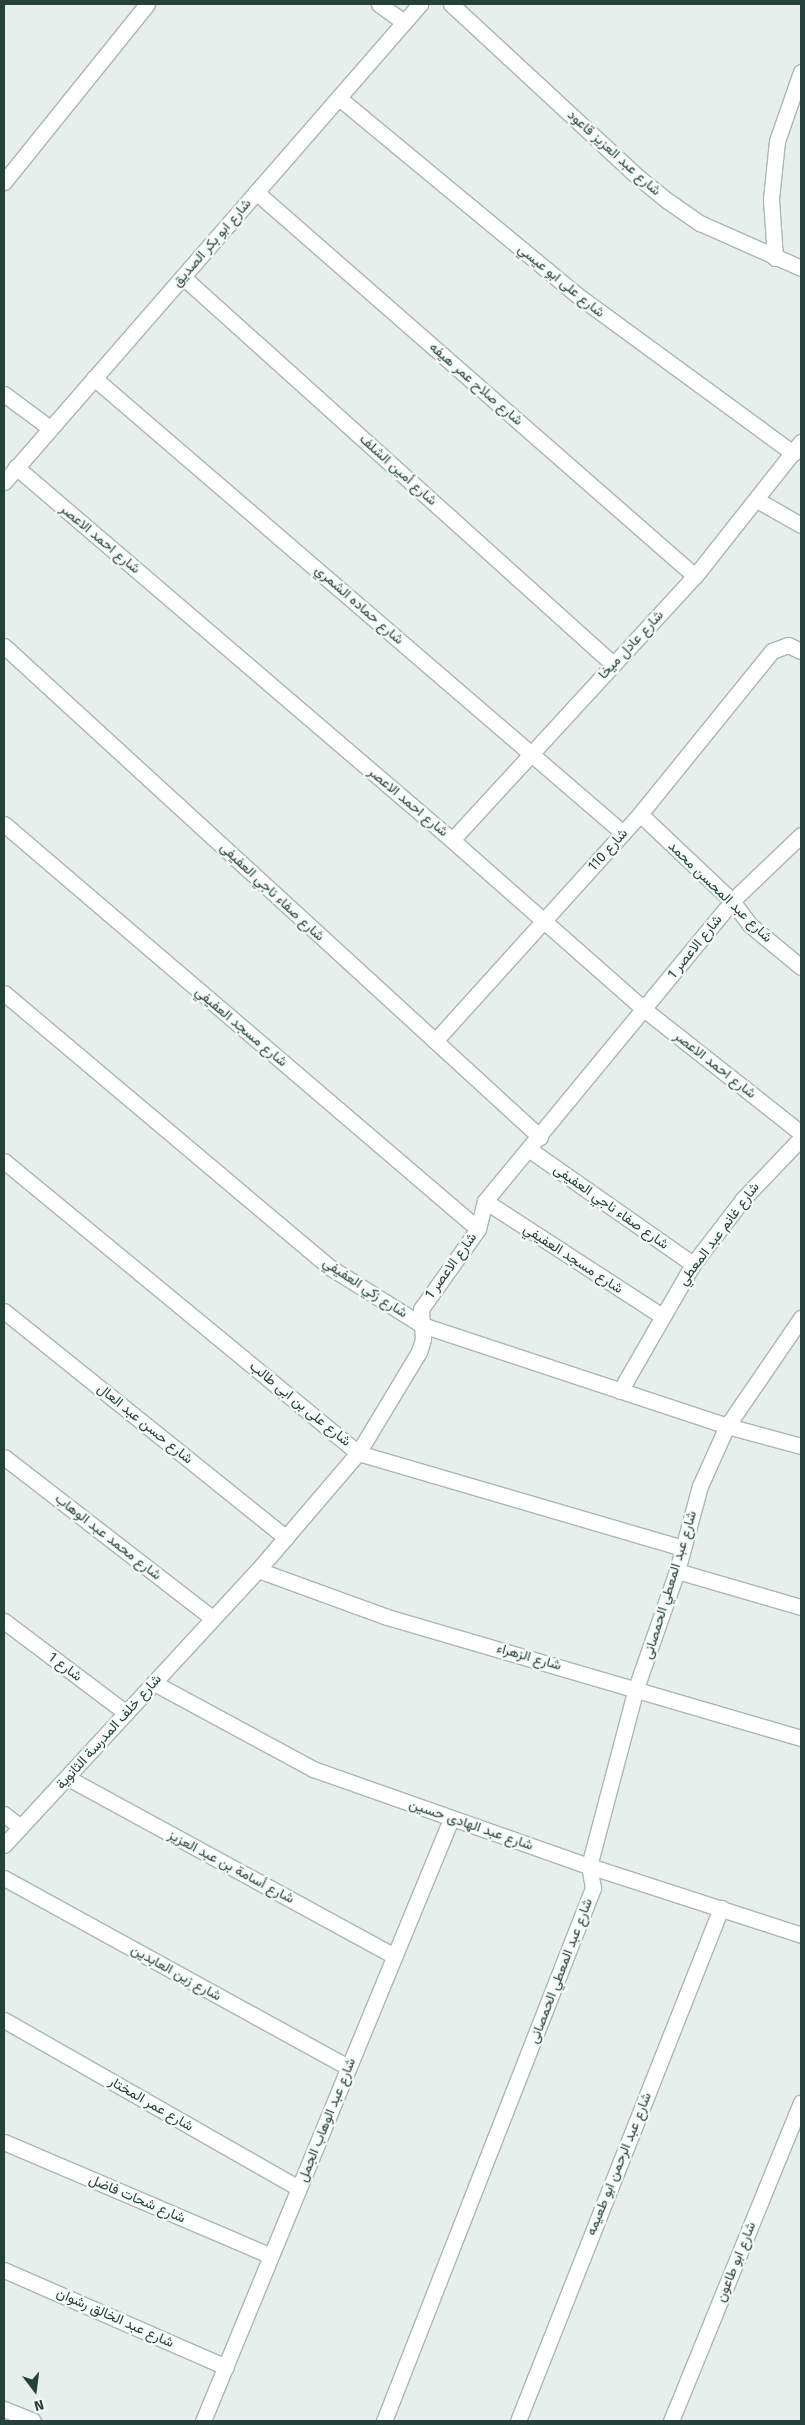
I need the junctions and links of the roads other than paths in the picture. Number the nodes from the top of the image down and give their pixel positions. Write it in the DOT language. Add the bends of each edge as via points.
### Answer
graph roads {
  1 [pos="147,4"];
  2 [pos="379,4"];
  3 [pos="420,4"];
  4 [pos="451,4"];
  5 [pos="404,22"];
  6 [pos="801,72"];
  7 [pos="339,98"];
  8 [pos="4,182"];
  9 [pos="256,192"];
  10 [pos="775,258"];
  11 [pos="801,268"];
  12 [pos="183,277"];
  13 [pos="94,378"];
  14 [pos="4,394"];
  15 [pos="50,428"];
  16 [pos="797,447"];
  17 [pos="16,467"];
  18 [pos="4,482"];
  19 [pos="757,500"];
  20 [pos="801,525"];
  21 [pos="695,576"];
  22 [pos="4,646"];
  23 [pos="801,651"];
  24 [pos="613,664"];
  25 [pos="531,754"];
  26 [pos="640,814"];
  27 [pos="4,824"];
  28 [pos="623,833"];
  29 [pos="801,835"];
  30 [pos="452,840"];
  31 [pos="732,901"];
  32 [pos="544,920"];
  33 [pos="801,968"];
  34 [pos="4,993"];
  35 [pos="645,1010"];
  36 [pos="435,1041"];
  37 [pos="801,1133"];
  38 [pos="540,1137"];
  39 [pos="801,1138"];
  40 [pos="530,1150"];
  41 [pos="4,1161"];
  42 [pos="485,1201"];
  43 [pos="478,1229"];
  44 [pos="693,1264"];
  45 [pos="4,1311"];
  46 [pos="662,1316"];
  47 [pos="801,1318"];
  48 [pos="422,1325"];
  49 [pos="620,1391"];
  50 [pos="727,1426"];
  51 [pos="801,1446"];
  52 [pos="358,1453"];
  53 [pos="4,1457"];
  54 [pos="286,1538"];
  55 [pos="682,1548"];
  56 [pos="258,1570"];
  57 [pos="677,1571"];
  58 [pos="801,1607"];
  59 [pos="212,1618"];
  60 [pos="4,1621"];
  61 [pos="154,1683"];
  62 [pos="636,1688"];
  63 [pos="126,1713"];
  64 [pos="801,1738"];
  65 [pos="68,1778"];
  66 [pos="4,1814"];
  67 [pos="451,1819"];
  68 [pos="20,1827"];
  69 [pos="4,1845"];
  70 [pos="589,1866"];
  71 [pos="4,1878"];
  72 [pos="721,1908"];
  73 [pos="801,1935"];
  74 [pos="395,1956"];
  75 [pos="4,2020"];
  76 [pos="348,2068"];
  77 [pos="801,2103"];
  78 [pos="4,2142"];
  79 [pos="299,2188"];
  80 [pos="271,2256"];
  81 [pos="4,2270"];
  82 [pos="226,2367"];
  83 [pos="4,2409"];
  84 [pos="33,2421"];
  85 [pos="203,2421"];
  86 [pos="384,2421"];
  87 [pos="518,2421"];
  88 [pos="671,2421"];
  1 -- 8 [label="street"];
  2 -- 5 [label="street"];
  3 -- 5 [label="street, شارع ابو بكر الصديق"];
  4 -- 10 [label="street, شارع عبد العزيز قاعود" via="668,201 700,223"];
  5 -- 7 [label="street, شارع ابو بكر الصديق"];
  6 -- 10 [label="street" via="778,141 771,199"];
  7 -- 9 [label="street, شارع ابو بكر الصديق"];
  7 -- 16 [label="street, شارع على ابو عيسي" via="577,295"];
  9 -- 12 [label="street, شارع ابو بكر الصديق"];
  9 -- 21 [label="street, شارع صلاح عمر هيفه"];
  10 -- 11 [label="street, شارع عبد العزيز قاعود"];
  12 -- 13 [label="street, شارع ابو بكر الصديق"];
  12 -- 24 [label="street, شارع أمين الشلف"];
  13 -- 15 [label="street, شارع ابو بكر الصديق"];
  13 -- 25 [label="street, شارع حماده الشمري"];
  14 -- 15 [label="street"];
  15 -- 17 [label="street, شارع ابو بكر الصديق"];
  16 -- 19 [label="street, شارع عادل ميخا"];
  17 -- 18 [label="street, شارع ابو بكر الصديق"];
  17 -- 30 [label="street, شارع احمد الاعصر"];
  19 -- 20 [label="street"];
  19 -- 21 [label="street, شارع عادل ميخا"];
  21 -- 24 [label="street, شارع عادل ميخا"];
  22 -- 36 [label="street, شارع صفاء ناجي العفيفى"];
  23 -- 26 [label="street, شارع 110" via="788,644 772,651"];
  24 -- 25 [label="street, شارع عادل ميخا"];
  25 -- 28 [label="street, شارع حماده الشمري"];
  25 -- 30 [label="street, شارع عادل ميخا"];
  26 -- 28 [label="street, شارع 110"];
  26 -- 31 [label="street, شارع عبد المحسن محمد"];
  27 -- 43 [label="street, شارع مسجد العفيفي"];
  28 -- 32 [label="street, شارع 110"];
  29 -- 31 [label="street, شارع الاعصر 1"];
  30 -- 32 [label="street, شارع احمد الاعصر"];
  31 -- 33 [label="street, شارع عبد المحسن محمد" via="750,925"];
  31 -- 35 [label="street, شارع الاعصر 1"];
  32 -- 35 [label="street, شارع احمد الاعصر"];
  32 -- 36 [label="street, شارع 110"];
  34 -- 48 [label="street, شارع زكي العفيفي" via="331,1268"];
  35 -- 37 [label="street, شارع احمد الاعصر"];
  35 -- 38 [label="street, شارع الاعصر 1"];
  36 -- 38 [label="street, شارع صفاء ناجي العفيفى"];
  38 -- 40 [label="street, شارع الاعصر 1"];
  39 -- 44 [label="street, شارع غانم عبد المعطي" via="743,1199"];
  40 -- 42 [label="street, شارع الاعصر 1"];
  40 -- 44 [label="street, شارع صفاء ناجي العفيفى"];
  41 -- 52 [label="street, شارع على بن ابى طالب"];
  42 -- 43 [label="street, شارع الاعصر 1"];
  42 -- 46 [label="street, شارع مسجد العفيفي"];
  43 -- 48 [label="street, شارع الاعصر 1" via="421,1309"];
  44 -- 46 [label="street, شارع غانم عبد المعطي"];
  45 -- 54 [label="street, شارع حسن عبد العال"];
  46 -- 49 [label="street, شارع غانم عبد المعطي"];
  47 -- 50 [label="street, شارع عبد المعطي الحمصانى"];
  48 -- 49 [label="street, شارع زكي العفيفي"];
  48 -- 52 [label="street, شارع الاعصر 1" via="423,1339 419,1352"];
  49 -- 50 [label="street, شارع زكي العفيفي"];
  50 -- 51 [label="street, شارع زكي العفيفي"];
  50 -- 55 [label="street, شارع عبد المعطي الحمصانى" via="700,1486"];
  52 -- 54 [label="street, شارع الاعصر 1"];
  52 -- 55 [label="street, شارع على بن ابى طالب"];
  53 -- 59 [label="street, شارع محمد عبد الوهاب"];
  54 -- 56 [label="street, شارع الاعصر 1"];
  55 -- 57 [label="street, شارع عبد المعطي الحمصانى"];
  56 -- 59 [label="street, شارع الاعصر 1"];
  56 -- 62 [label="street, شارع الزهراء" via="387,1617"];
  57 -- 58 [label="street"];
  57 -- 62 [label="street, شارع عبد المعطي الحمصانى"];
  59 -- 61 [label="street, شارع خلف المدرسة الثانوية"];
  60 -- 63 [label="street, شارع 1"];
  61 -- 63 [label="street, شارع خلف المدرسة الثانوية"];
  61 -- 67 [label="street, شارع عبد الهادى حسين" via="292,1760"];
  62 -- 64 [label="street, شارع الزهراء"];
  62 -- 70 [label="street, شارع عبد المعطي الحمصانى"];
  63 -- 65 [label="street, شارع خلف المدرسة الثانوية"];
  65 -- 68 [label="street, شارع خلف المدرسة الثانوية"];
  65 -- 74 [label="street, شارع أسامة بن عبد العزيز"];
  66 -- 68 [label="street"];
  67 -- 70 [label="street, شارع عبد الهادى حسين"];
  67 -- 74 [label="street, شارع عبد الوهاب الجمل"];
  68 -- 69 [label="street, شارع خلف المدرسة الثانوية"];
  70 -- 72 [label="street, شارع عبد الهادى حسين"];
  70 -- 86 [label="street, شارع عبد المعطي الحمصانى" via="593,1888"];
  71 -- 76 [label="street, شارع زين العابدين"];
  72 -- 73 [label="street, شارع عبد الهادى حسين"];
  72 -- 87 [label="street, شارع عبد الرحمن ابو طعيمه"];
  74 -- 76 [label="street, شارع عبد الوهاب الجمل"];
  75 -- 79 [label="street, شارع عمر المختار"];
  76 -- 79 [label="street, شارع عبد الوهاب الجمل"];
  77 -- 88 [label="street, شارع ابو طاعون"];
  78 -- 80 [label="street, شارع شحات فاضل"];
  79 -- 80 [label="street, شارع عبد الوهاب الجمل"];
  80 -- 82 [label="street, شارع عبد الوهاب الجمل"];
  81 -- 82 [label="street, شارع عبد الخالق رشوان"];
  82 -- 85 [label="street, شارع عبد الوهاب الجمل"];
  83 -- 84 [label="street"];
}
